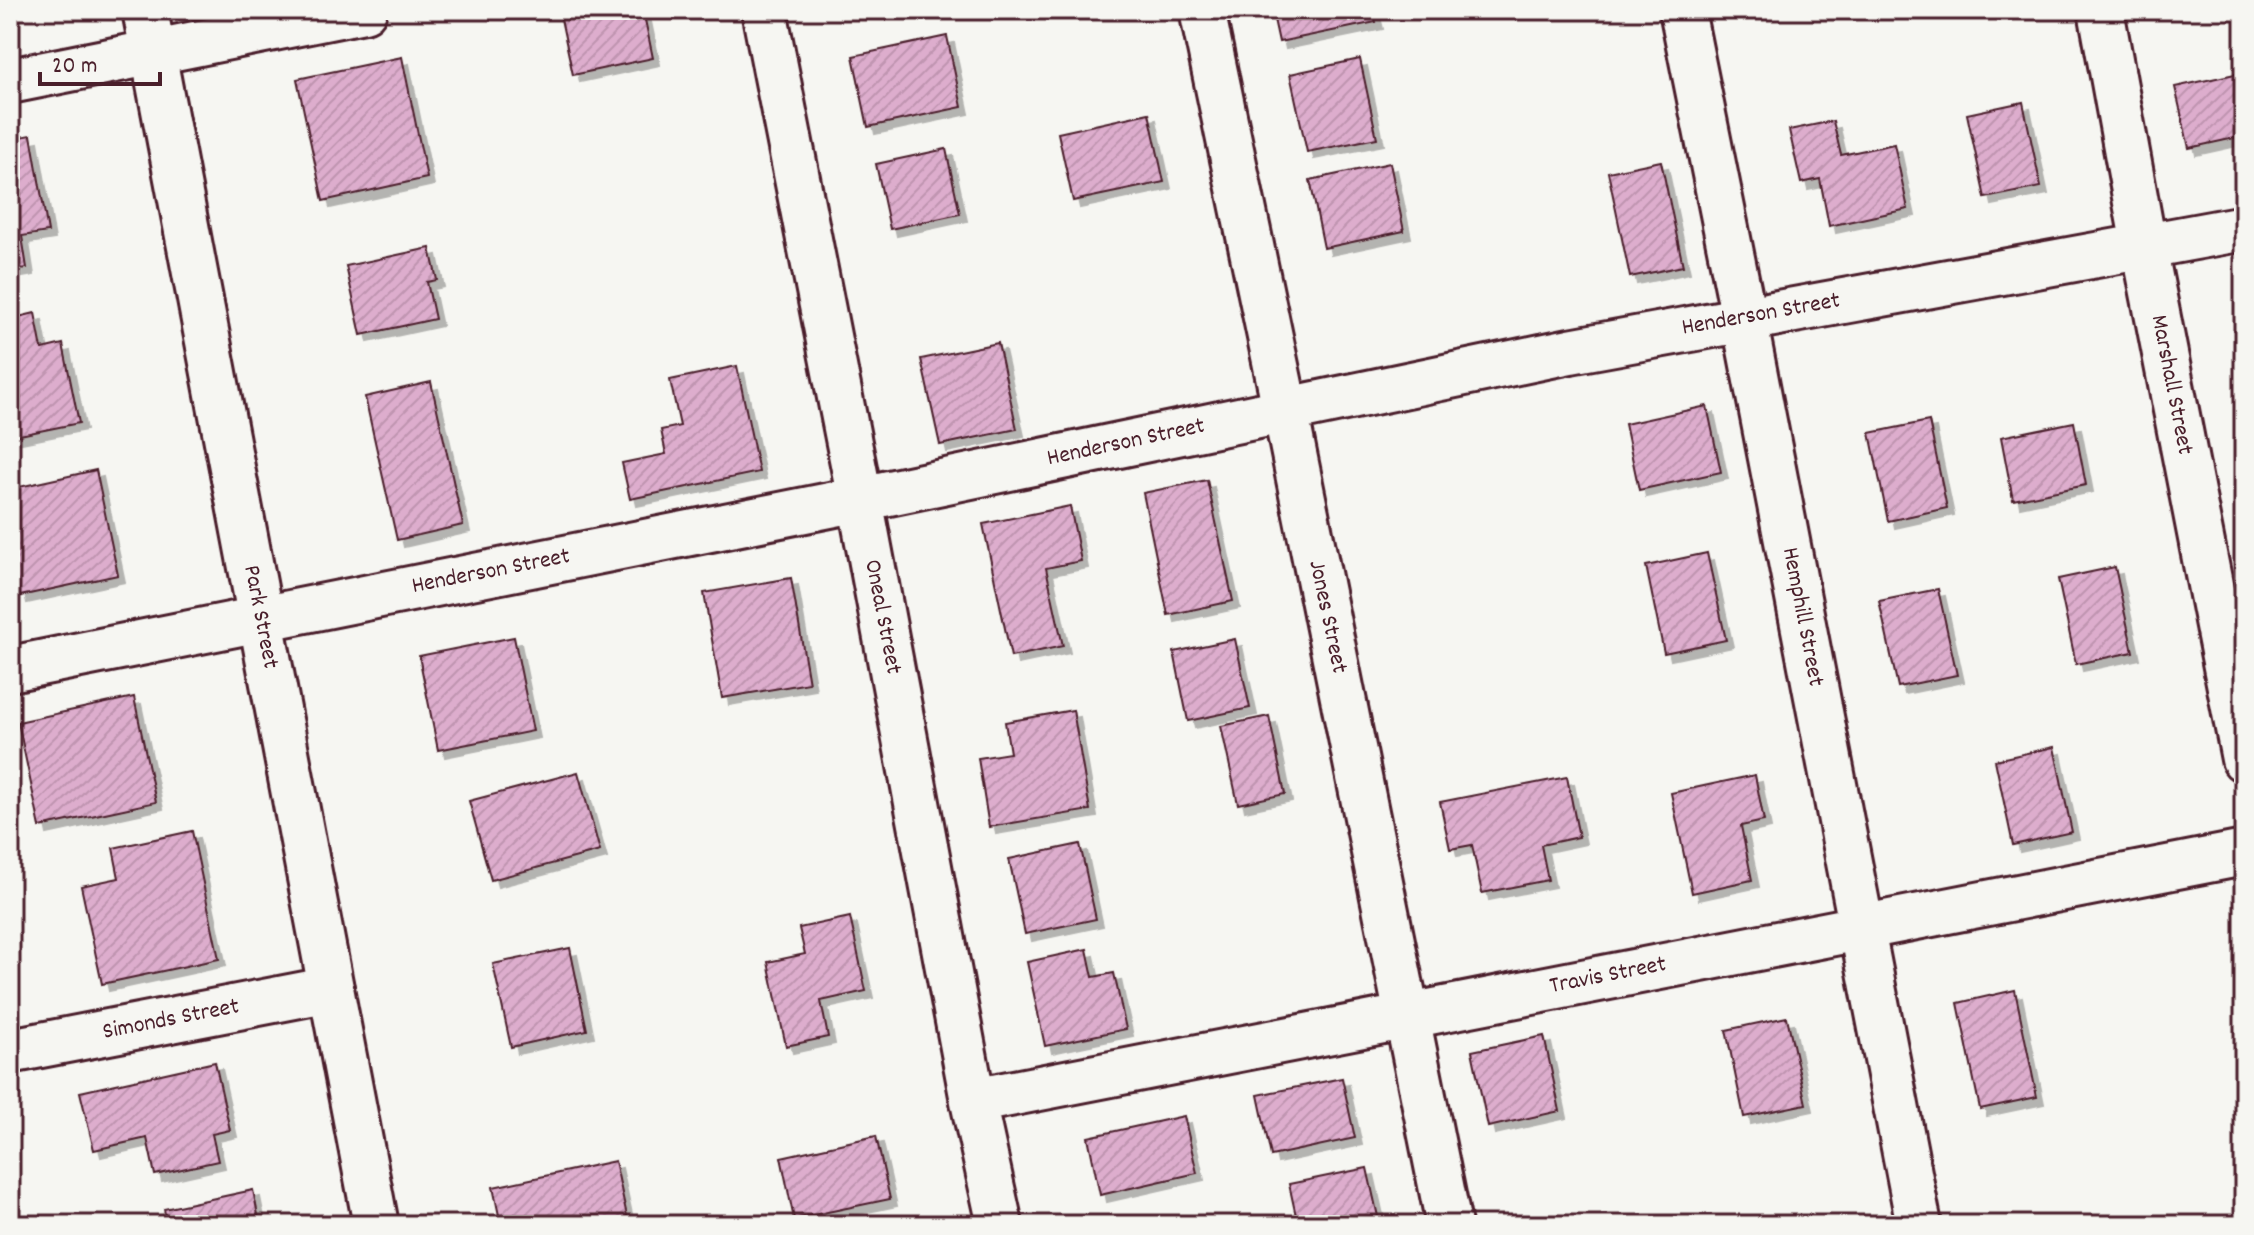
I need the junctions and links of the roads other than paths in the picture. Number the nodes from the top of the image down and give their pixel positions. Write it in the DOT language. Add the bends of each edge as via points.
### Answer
graph roads {
  1 [pos="145,10"];
  2 [pos="364,10"];
  3 [pos="764,10"];
  4 [pos="1202,10"];
  5 [pos="1682,10"];
  6 [pos="2101,10"];
  7 [pos="153,52"];
  8 [pos="10,81"];
  9 [pos="2244,228"];
  10 [pos="2144,246"];
  11 [pos="1744,318"];
  12 [pos="1285,409"];
  13 [pos="860,499"];
  14 [pos="261,619"];
  15 [pos="10,669"];
  16 [pos="2244,759"];
  17 [pos="2244,853"];
  18 [pos="1862,926"];
  19 [pos="331,989"];
  20 [pos="1408,1015"];
  21 [pos="10,1051"];
  22 [pos="973,1101"];
  23 [pos="376,1225"];
  24 [pos="1000,1225"];
  25 [pos="1449,1225"];
  26 [pos="1919,1225"];
  1 -- 7 [label="street, Park Street"];
  2 -- 7 [label="street"];
  3 -- 13 [label="street, Oneal Street"];
  4 -- 12 [label="street, Jones Street"];
  5 -- 11 [label="street, Hemphill Street"];
  6 -- 10 [label="street, Marshall Street"];
  7 -- 8 [label="street"];
  7 -- 14 [label="street, Park Street"];
  9 -- 10 [label="street, Henderson Street"];
  10 -- 11 [label="street, Henderson Street"];
  10 -- 16 [label="street, Marshall Street"];
  11 -- 12 [label="street, Henderson Street"];
  11 -- 18 [label="street, Hemphill Street"];
  12 -- 13 [label="street, Henderson Street"];
  12 -- 20 [label="street, Jones Street"];
  13 -- 14 [label="street, Henderson Street"];
  13 -- 22 [label="street, Oneal Street"];
  14 -- 15 [label="street, Henderson Street"];
  14 -- 19 [label="street, Park Street"];
  17 -- 18 [label="street, Travis Street"];
  18 -- 20 [label="street, Travis Street"];
  18 -- 26 [label="street, Hemphill Street"];
  19 -- 21 [label="street, Simonds Street"];
  19 -- 23 [label="street, Park Street"];
  20 -- 22 [label="street, Travis Street"];
  20 -- 25 [label="street, Jones Street"];
  22 -- 24 [label="street, Oneal Street"];
}
